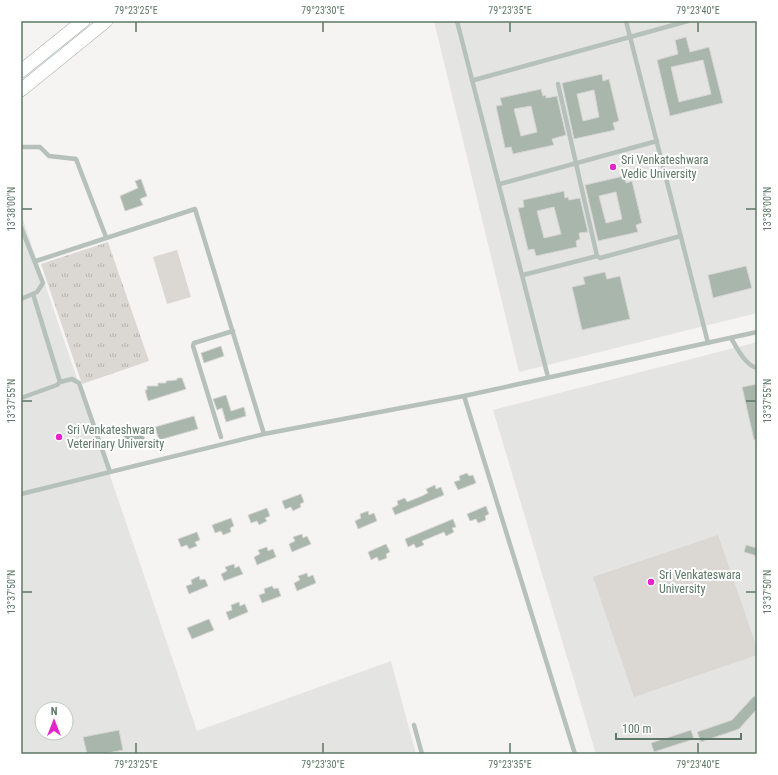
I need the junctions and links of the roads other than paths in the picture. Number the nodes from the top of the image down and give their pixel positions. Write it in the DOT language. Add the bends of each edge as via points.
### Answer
graph roads {
  1 [pos="83,21"];
  2 [pos="106,21"];
  3 [pos="457,21"];
  4 [pos="626,21"];
  5 [pos="688,21"];
  6 [pos="630,37"];
  7 [pos="21,71"];
  8 [pos="474,80"];
  9 [pos="558,84"];
  10 [pos="21,90"];
  11 [pos="657,141"];
  12 [pos="21,146"];
  13 [pos="576,163"];
  14 [pos="500,184"];
  15 [pos="21,227"];
  16 [pos="681,236"];
  17 [pos="106,238"];
  18 [pos="597,256"];
  19 [pos="36,261"];
  20 [pos="523,275"];
  21 [pos="33,294"];
  22 [pos="21,299"];
  23 [pos="233,331"];
  24 [pos="757,332"];
  25 [pos="731,338"];
  26 [pos="708,344"];
  27 [pos="757,368"];
  28 [pos="548,377"];
  29 [pos="60,382"];
  30 [pos="464,396"];
  31 [pos="21,398"];
  32 [pos="264,434"];
  33 [pos="221,437"];
  34 [pos="110,472"];
  35 [pos="21,494"];
  36 [pos="414,725"];
  37 [pos="422,754"];
  38 [pos="576,754"];
  1 -- 7 [label="street"];
  2 -- 10 [label="street"];
  3 -- 8 [label="lane"];
  4 -- 6 [label="lane"];
  5 -- 6 [label="lane"];
  6 -- 8 [label="lane"];
  6 -- 11 [label="lane"];
  8 -- 14 [label="lane"];
  9 -- 13 [label="lane"];
  11 -- 13 [label="lane"];
  11 -- 16 [label="lane"];
  12 -- 17 [label="lane" via="40,148 49,156 76,159"];
  13 -- 14 [label="lane"];
  13 -- 18 [label="lane"];
  14 -- 20 [label="lane"];
  15 -- 19 [label="lane"];
  16 -- 18 [label="lane" via="600,258"];
  16 -- 26 [label="lane"];
  17 -- 19 [label="lane"];
  17 -- 23 [label="lane" via="195,209"];
  18 -- 20 [label="lane"];
  19 -- 21 [label="lane" via="43,283"];
  20 -- 28 [label="lane"];
  21 -- 22 [label="lane"];
  21 -- 29 [label="lane"];
  23 -- 32 [label="lane"];
  23 -- 33 [label="lane" via="193,344"];
  24 -- 25 [label="lane"];
  25 -- 26 [label="lane"];
  25 -- 27 [label="lane" via="746,362"];
  26 -- 28 [label="lane"];
  28 -- 30 [label="lane"];
  29 -- 31 [label="lane"];
  29 -- 34 [label="lane" via="72,379 79,382"];
  30 -- 32 [label="lane"];
  30 -- 38 [label="lane"];
  32 -- 34 [label="lane"];
  34 -- 35 [label="lane"];
  36 -- 37 [label="lane"];
}
